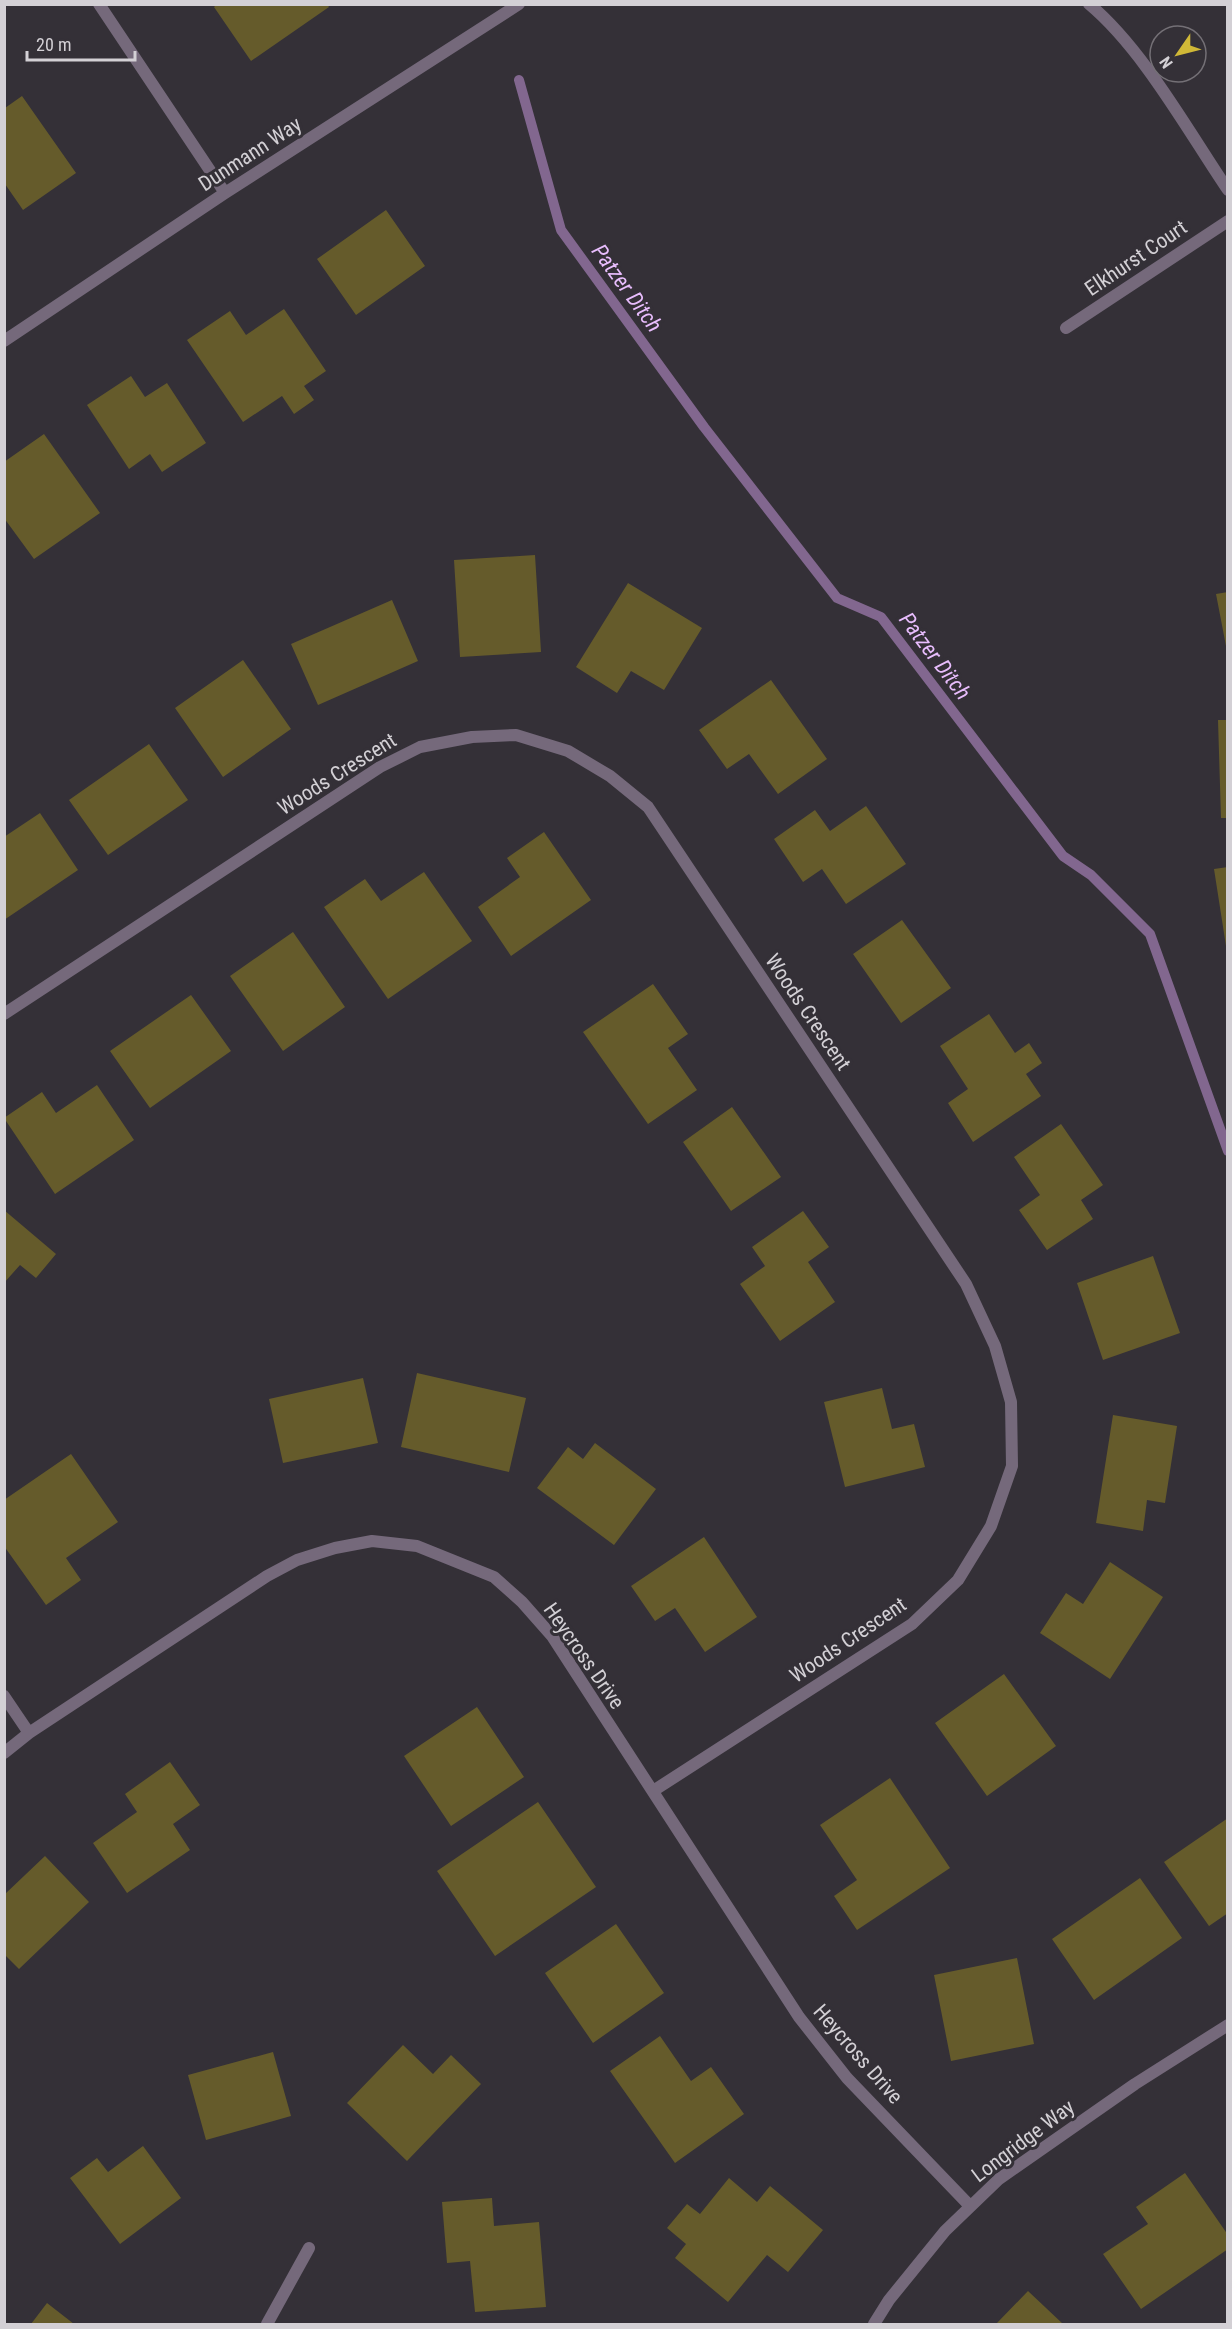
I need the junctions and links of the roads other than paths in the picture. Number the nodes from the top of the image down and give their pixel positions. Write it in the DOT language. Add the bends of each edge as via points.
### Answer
graph roads {
  1 [pos="99,4"];
  2 [pos="519,4"];
  3 [pos="1089,4"];
  4 [pos="1227,190"];
  5 [pos="225,194"];
  6 [pos="1227,220"];
  7 [pos="1066,328"];
  8 [pos="4,341"];
  9 [pos="4,1014"];
  10 [pos="4,1696"];
  11 [pos="29,1733"];
  12 [pos="4,1753"];
  13 [pos="653,1791"];
  14 [pos="1227,2025"];
  15 [pos="970,2206"];
  16 [pos="309,2248"];
  17 [pos="267,2325"];
  18 [pos="874,2325"];
  1 -- 5 [label="street"];
  2 -- 5 [label="street, Dunmann Way"];
  3 -- 4 [label="street" via="1108,21 1150,74"];
  5 -- 8 [label="street, Dunmann Way"];
  6 -- 7 [label="street, Elkhurst Court"];
  9 -- 13 [label="street, Woods Crescent" via="380,767 420,747 472,737 516,735 568,751 610,776 648,807 966,1284 995,1346 1011,1402 1012,1466 991,1526 958,1580 912,1624"];
  10 -- 11 [label="street"];
  11 -- 12 [label="street, Heycross Drive"];
  11 -- 13 [label="street, Heycross Drive" via="267,1576 297,1560 372,1541 417,1546 494,1577 552,1636"];
  13 -- 15 [label="street, Heycross Drive" via="799,2017 847,2078"];
  14 -- 15 [label="street, Longridge Way" via="999,2179"];
  15 -- 18 [label="street, Longridge Way" via="945,2231"];
  16 -- 17 [label="street"];
}
